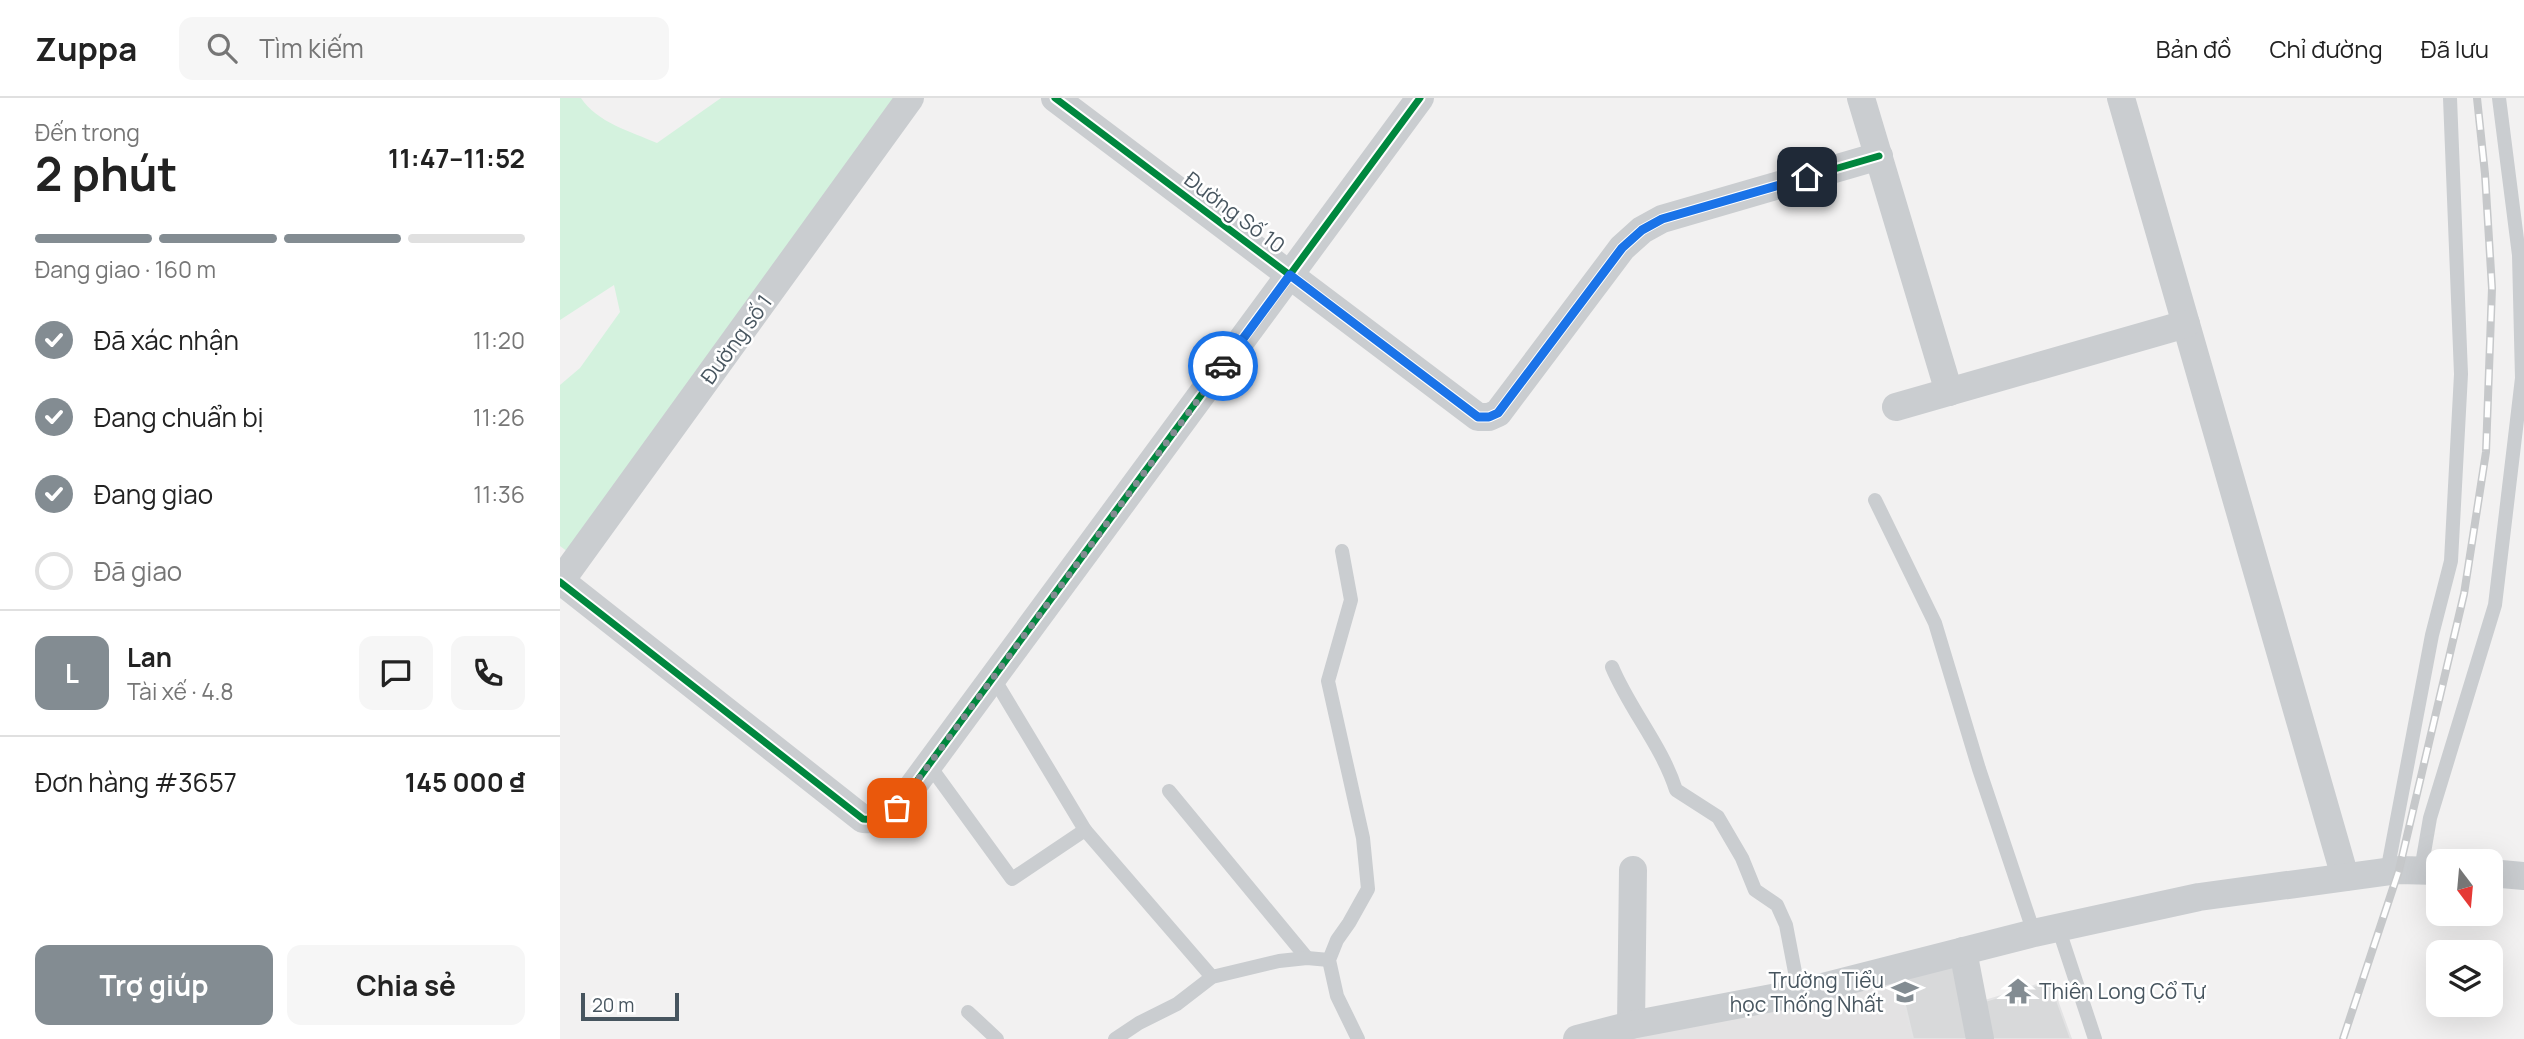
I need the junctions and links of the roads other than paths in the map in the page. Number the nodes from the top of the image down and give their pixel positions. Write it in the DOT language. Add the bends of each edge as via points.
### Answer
graph roads {
  1 [pos="910,98"];
  2 [pos="1055,98"];
  3 [pos="1420,98"];
  4 [pos="1861,98"];
  5 [pos="2121,98"];
  6 [pos="2450,98"];
  7 [pos="2499,98"];
  8 [pos="1879,156"];
  9 [pos="1290,275"];
  10 [pos="2186,324"];
  11 [pos="1949,392"];
  12 [pos="1896,407"];
  13 [pos="1875,500"];
  14 [pos="1342,551"];
  15 [pos="560,581"];
  16 [pos="1612,667"];
  17 [pos="993,677"];
  18 [pos="929,765"];
  19 [pos="1169,791"];
  20 [pos="1085,830"];
  21 [pos="2429,849"];
  22 [pos="1633,870"];
  23 [pos="2426,870"];
  24 [pos="2387,872"];
  25 [pos="2503,874"];
  26 [pos="2524,876"];
  27 [pos="2345,877"];
  28 [pos="2046,930"];
  29 [pos="1963,951"];
  30 [pos="1307,958"];
  31 [pos="1329,960"];
  32 [pos="1212,977"];
  33 [pos="1799,993"];
  34 [pos="968,1012"];
  35 [pos="1632,1025"];
  36 [pos="998,1039"];
  37 [pos="1115,1039"];
  38 [pos="1358,1039"];
  39 [pos="1577,1039"];
  40 [pos="1980,1039"];
  41 [pos="2095,1039"];
  1 -- 15 [label="street, Đường số 1"];
  2 -- 9 [label="street, Đường Số 10"];
  3 -- 9 [label="street"];
  4 -- 8 [label="street"];
  5 -- 10 [label="street"];
  6 -- 24 [label="lane" via="2461,374 2451,561 2432,635"];
  7 -- 21 [label="lane" via="2519,255 2522,378 2495,604 2430,818"];
  8 -- 9 [label="street, Đường Số 10" via="1662,219 1642,230 1622,248 1498,413 1489,417 1478,417"];
  8 -- 11 [label="street"];
  9 -- 17 [label="street"];
  10 -- 11 [label="street"];
  10 -- 27 [label="street"];
  11 -- 12 [label="street"];
  13 -- 28 [label="lane" via="1935,623 1979,769"];
  14 -- 31 [label="lane" via="1351,600 1328,681 1363,838 1368,889"];
  15 -- 18 [label="street" via="863,819 890,815"];
  16 -- 33 [label="lane" via="1676,790 1717,817 1755,890 1777,905 1786,925"];
  17 -- 18 [label="street"];
  17 -- 20 [label="lane"];
  18 -- 20 [label="lane" via="1012,879"];
  19 -- 30 [label="lane"];
  20 -- 32 [label="lane"];
  22 -- 35 [label="street"];
  23 -- 24 [label="street"];
  24 -- 27 [label="street"];
  25 -- 26 [label="street"];
  27 -- 28 [label="street" via="2199,897"];
  28 -- 29 [label="street"];
  28 -- 41 [label="lane"];
  29 -- 33 [label="street"];
  29 -- 40 [label="street"];
  30 -- 31 [label="lane"];
  30 -- 32 [label="lane"];
  31 -- 38 [label="lane" via="1337,996"];
  32 -- 37 [label="lane" via="1177,1004"];
  33 -- 35 [label="street"];
  34 -- 36 [label="lane"];
  35 -- 39 [label="street"];
}
